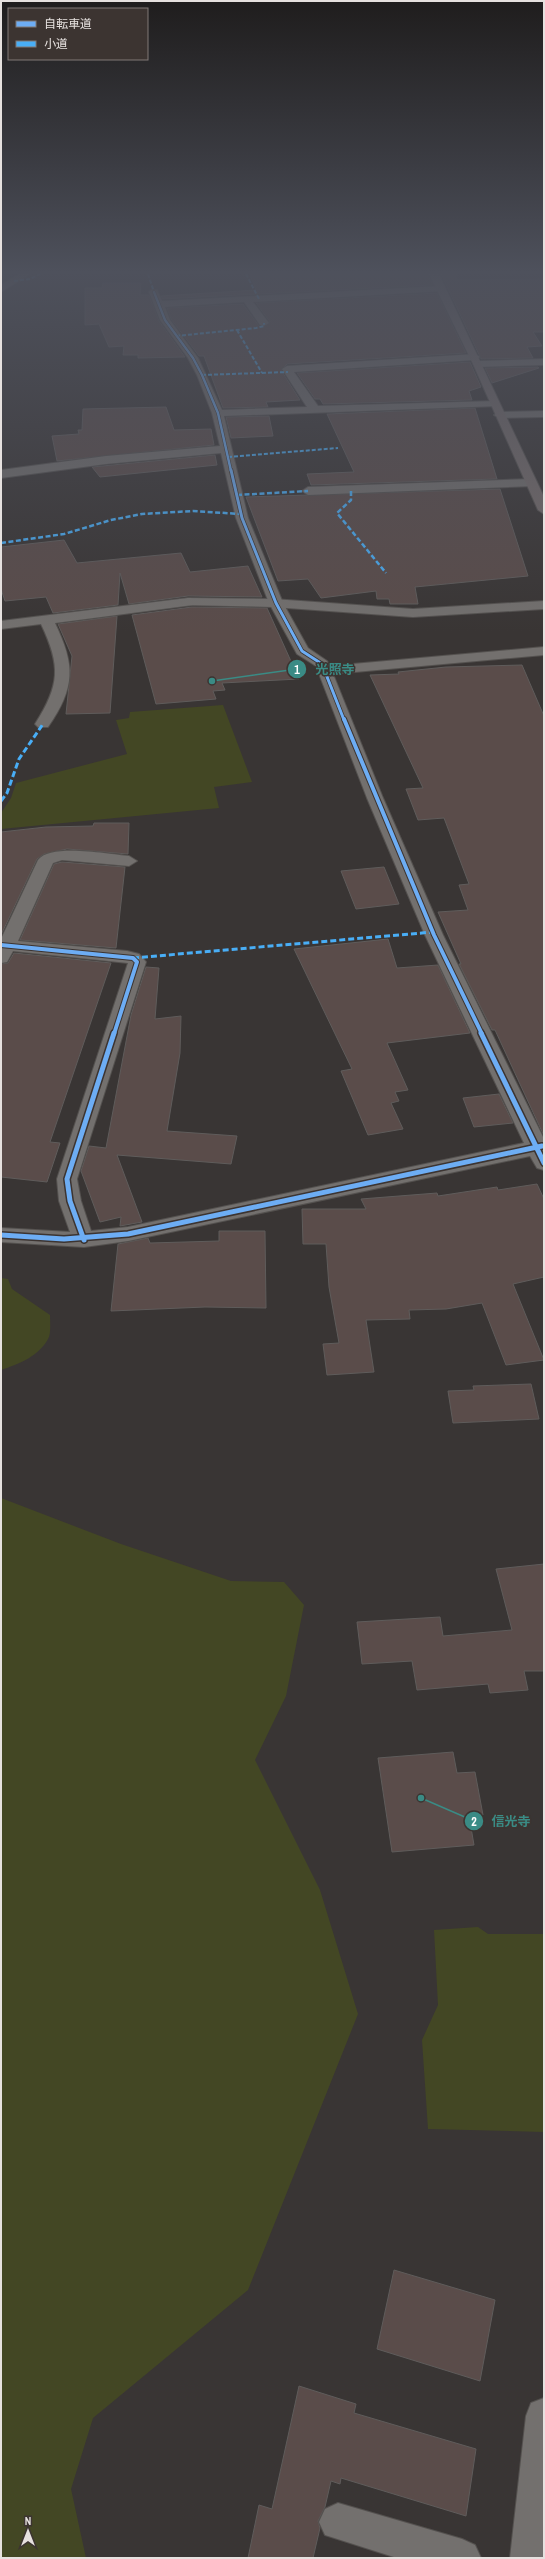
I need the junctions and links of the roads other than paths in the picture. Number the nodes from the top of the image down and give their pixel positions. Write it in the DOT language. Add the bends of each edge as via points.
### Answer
graph roads {
  1 [pos="209,393"];
  2 [pos="305,393"];
  3 [pos="491,393"];
  4 [pos="495,404"];
  5 [pos="312,408"];
  6 [pos="218,413"];
  7 [pos="544,414"];
  8 [pos="500,415"];
  9 [pos="226,449"];
  10 [pos="1,474"];
  11 [pos="344,478"];
  12 [pos="531,482"];
  13 [pos="308,491"];
  14 [pos="351,491"];
  15 [pos="544,510"];
  16 [pos="276,603"];
  17 [pos="544,605"];
  18 [pos="46,619"];
  19 [pos="1,626"];
  20 [pos="544,651"];
  21 [pos="324,671"];
  22 [pos="43,724"];
  23 [pos="129,861"];
  24 [pos="3,949"];
  25 [pos="542,1152"];
  26 [pos="1,1235"];
  27 [pos="84,1240"];
  28 [pos="544,2416"];
  29 [pos="338,2522"];
  30 [pos="462,2558"];
  31 [pos="528,2558"];
  1 -- 6 [label="street"];
  2 -- 5 [label="street"];
  3 -- 4 [label="highway"];
  4 -- 5 [label="street"];
  4 -- 8 [label="highway"];
  5 -- 6 [label="street"];
  6 -- 9 [label="street"];
  7 -- 8 [label="street"];
  8 -- 12 [label="highway"];
  9 -- 10 [label="street" via="106,460"];
  9 -- 16 [label="street" via="242,518"];
  11 -- 14 [label="street"];
  12 -- 14 [label="street"];
  12 -- 15 [label="highway"];
  13 -- 14 [label="street"];
  16 -- 17 [label="street" via="414,612"];
  16 -- 18 [label="street" via="226,600 188,602"];
  16 -- 21 [label="street" via="302,651 322,664"];
  18 -- 19 [label="street"];
  18 -- 22 [label="street" via="62,653 64,668 62,688"];
  20 -- 21 [label="street"];
  21 -- 25 [label="street" via="374,798 434,935"];
  23 -- 24 [label="street" via="61,855 46,860"];
  24 -- 27 [label="street" via="127,956 137,962 67,1178 70,1200"];
  25 -- 27 [label="street" via="128,1234"];
  26 -- 27 [label="street"];
  28 -- 31 [label="street"];
  29 -- 30 [label="street"];
}
